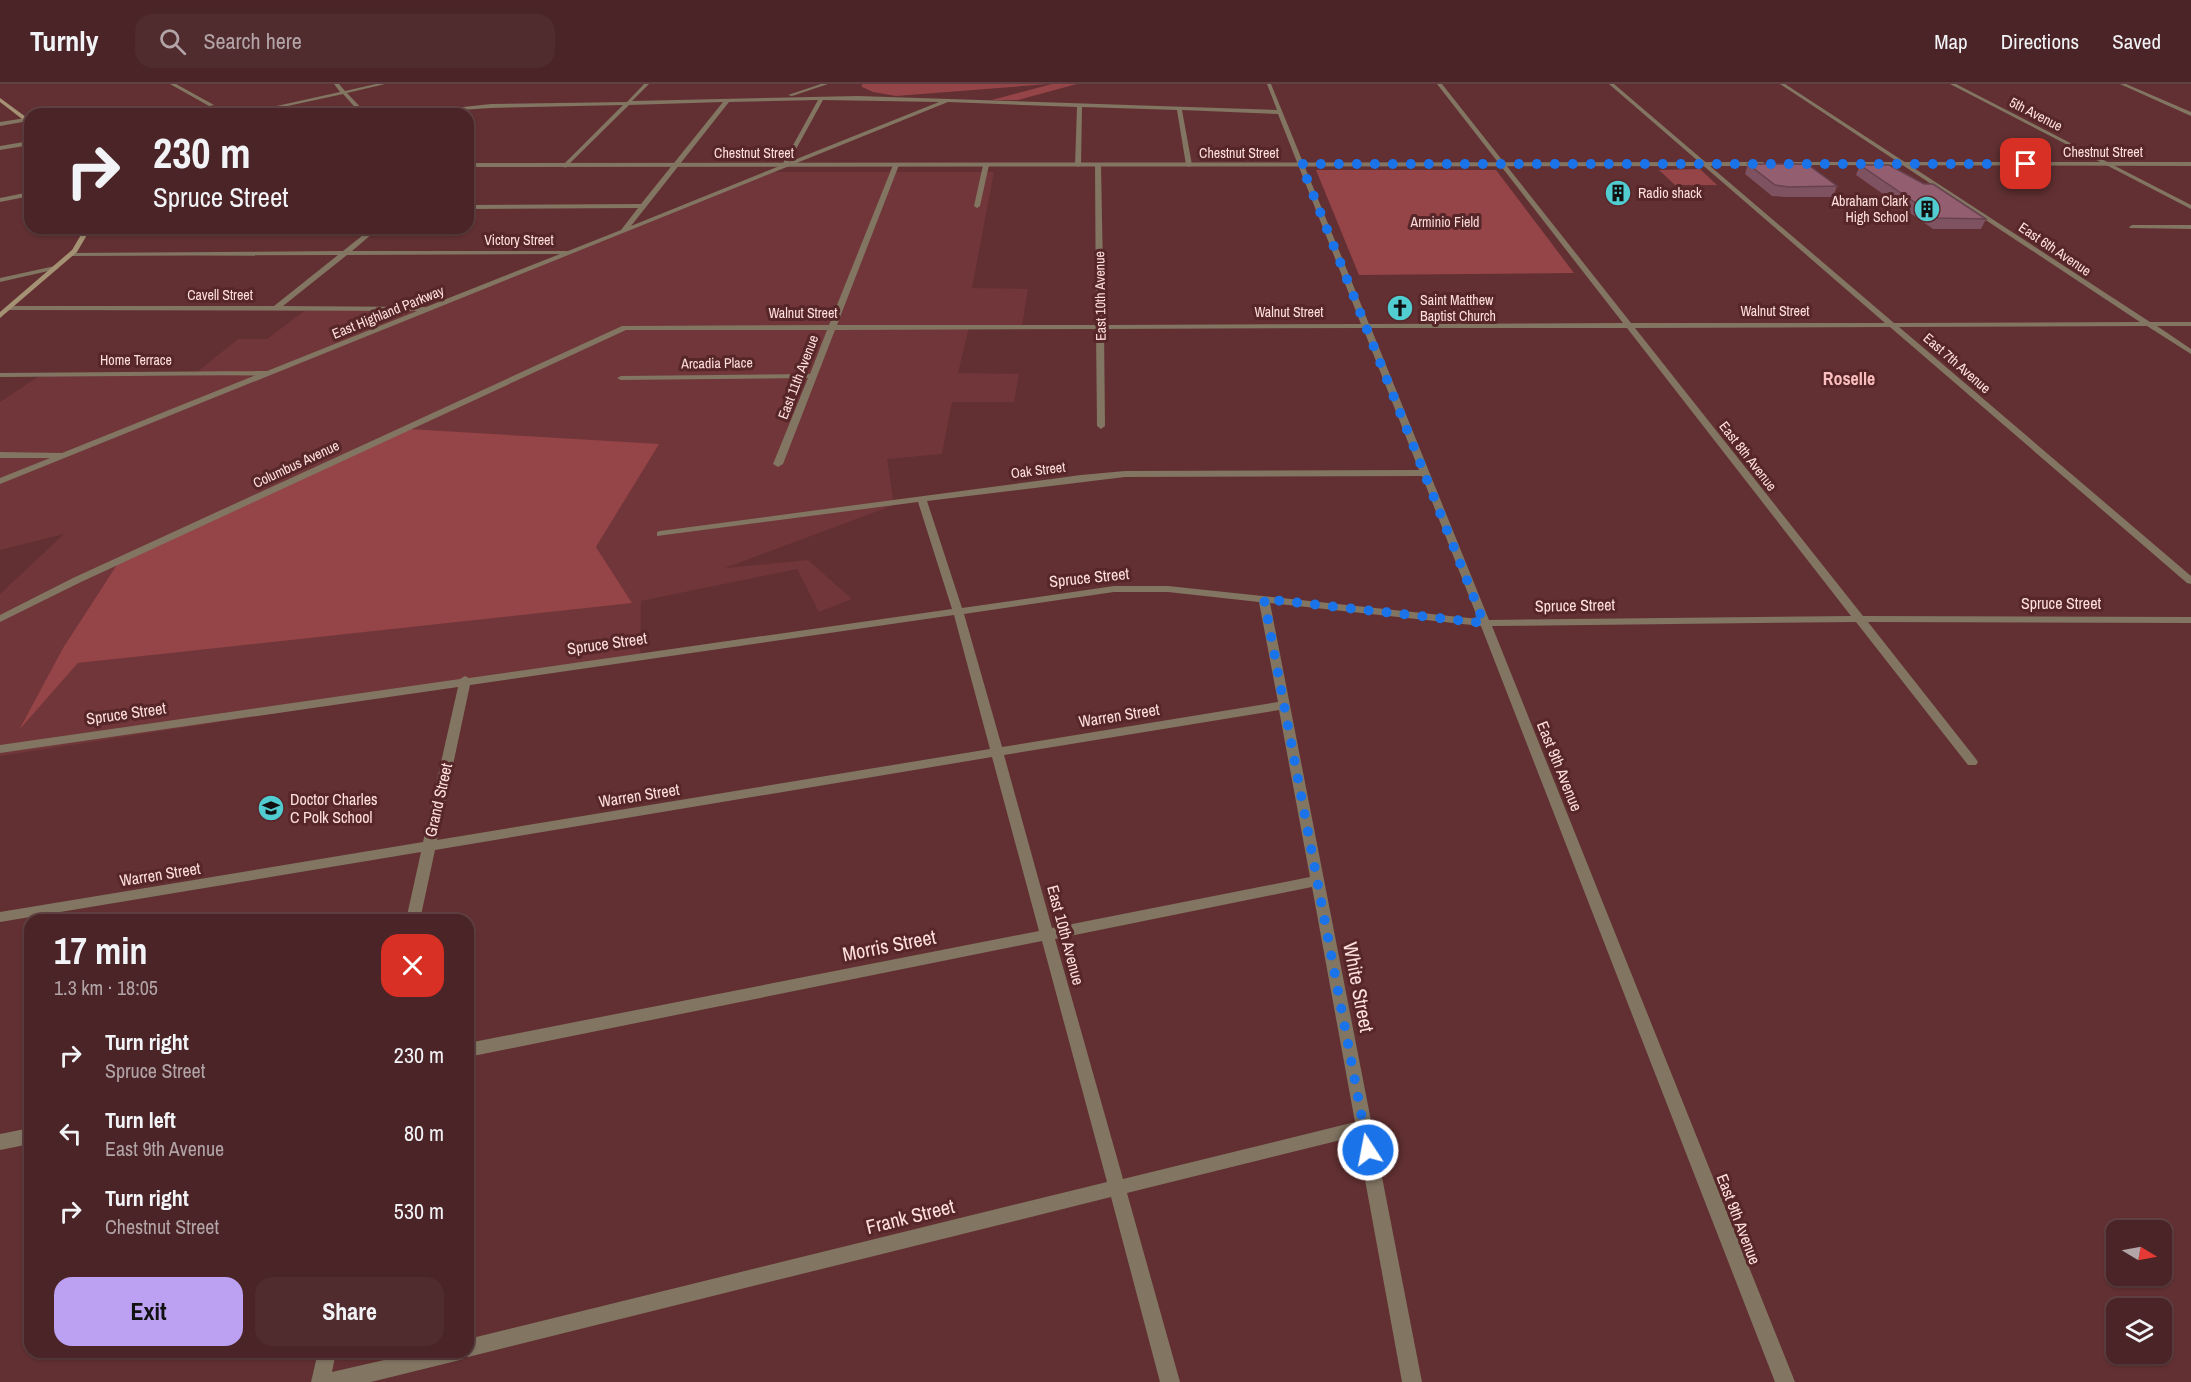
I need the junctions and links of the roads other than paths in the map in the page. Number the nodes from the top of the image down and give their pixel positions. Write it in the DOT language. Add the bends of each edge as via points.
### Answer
graph roads {
  1 [pos="172,84"];
  2 [pos="336,84"];
  3 [pos="383,84"];
  4 [pos="647,84"];
  5 [pos="826,84"];
  6 [pos="1269,84"];
  7 [pos="1439,84"];
  8 [pos="1611,84"];
  9 [pos="1782,84"];
  10 [pos="1952,84"];
  11 [pos="2122,84"];
  12 [pos="345,92"];
  13 [pos="821,99"];
  14 [pos="773,100"];
  15 [pos="1,101"];
  16 [pos="727,101"];
  17 [pos="947,101"];
  18 [pos="628,103"];
  19 [pos="211,105"];
  20 [pos="1080,105"];
  21 [pos="271,108"];
  22 [pos="359,108"];
  23 [pos="468,108"];
  24 [pos="1179,108"];
  25 [pos="1279,112"];
  26 [pos="2191,114"];
  27 [pos="24,119"];
  28 [pos="24,122"];
  29 [pos="0,124"];
  30 [pos="24,144"];
  31 [pos="0,148"];
  32 [pos="1301,164"];
  33 [pos="1788,164"];
  34 [pos="1907,164"];
  35 [pos="2110,164"];
  36 [pos="2191,164"];
  37 [pos="474,165"];
  38 [pos="565,165"];
  39 [pos="676,165"];
  40 [pos="785,165"];
  41 [pos="896,165"];
  42 [pos="986,165"];
  43 [pos="1078,165"];
  44 [pos="1098,165"];
  45 [pos="1189,165"];
  46 [pos="1503,165"];
  47 [pos="1706,165"];
  48 [pos="1777,165"];
  49 [pos="24,195"];
  50 [pos="0,200"];
  51 [pos="643,206"];
  52 [pos="977,206"];
  53 [pos="474,207"];
  54 [pos="2191,207"];
  55 [pos="2132,227"];
  56 [pos="2191,227"];
  57 [pos="622,232"];
  58 [pos="84,234"];
  59 [pos="369,234"];
  60 [pos="572,252"];
  61 [pos="346,253"];
  62 [pos="71,254"];
  63 [pos="55,268"];
  64 [pos="0,280"];
  65 [pos="9,308"];
  66 [pos="275,309"];
  67 [pos="431,310"];
  68 [pos="0,316"];
  69 [pos="2147,324"];
  70 [pos="2191,324"];
  71 [pos="1364,325"];
  72 [pos="1629,325"];
  73 [pos="1892,325"];
  74 [pos="832,326"];
  75 [pos="1100,326"];
  76 [pos="605,336"];
  77 [pos="2191,352"];
  78 [pos="272,373"];
  79 [pos="0,375"];
  80 [pos="813,376"];
  81 [pos="621,378"];
  82 [pos="1101,426"];
  83 [pos="0,455"];
  84 [pos="67,455"];
  85 [pos="778,464"];
  86 [pos="1423,473"];
  87 [pos="0,481"];
  88 [pos="922,498"];
  89 [pos="660,534"];
  90 [pos="2191,581"];
  91 [pos="1264,599"];
  92 [pos="958,610"];
  93 [pos="0,619"];
  94 [pos="1859,619"];
  95 [pos="2191,620"];
  96 [pos="1484,623"];
  97 [pos="465,680"];
  98 [pos="1284,705"];
  99 [pos="0,749"];
  100 [pos="997,752"];
  101 [pos="1972,762"];
  102 [pos="427,847"];
  103 [pos="1317,882"];
  104 [pos="414,914"];
  105 [pos="0,917"];
  106 [pos="1047,935"];
  107 [pos="474,1049"];
  108 [pos="1364,1127"];
  109 [pos="24,1137"];
  110 [pos="0,1142"];
  111 [pos="1117,1188"];
  112 [pos="474,1347"];
  113 [pos="326,1358"];
  114 [pos="431,1358"];
  115 [pos="321,1382"];
  116 [pos="332,1382"];
  117 [pos="1170,1382"];
  118 [pos="1412,1382"];
  119 [pos="1785,1382"];
  1 -- 19 [label="street"];
  2 -- 12 [label="street"];
  3 -- 12 [label="street"];
  4 -- 18 [label="street"];
  5 -- 14 [label="street"];
  6 -- 25 [label="street, East 9th Avenue"];
  7 -- 46 [label="street, East 8th Avenue"];
  8 -- 47 [label="street, East 7th Avenue"];
  9 -- 34 [label="street, East 6th Avenue"];
  10 -- 35 [label="street, 5th Avenue"];
  11 -- 26 [label="street"];
  12 -- 21 [label="street"];
  12 -- 22 [label="street"];
  13 -- 14 [label="street"];
  13 -- 17 [label="street"];
  13 -- 40 [label="street"];
  14 -- 16 [label="street"];
  15 -- 27 [label="main road"];
  16 -- 18 [label="street"];
  16 -- 39 [label="street"];
  17 -- 20 [label="street"];
  17 -- 40 [label="street, East Highland Parkway"];
  18 -- 23 [label="street"];
  18 -- 38 [label="street"];
  20 -- 24 [label="street"];
  20 -- 43 [label="street"];
  24 -- 25 [label="street"];
  24 -- 45 [label="street"];
  25 -- 32 [label="street, East 9th Avenue"];
  28 -- 29 [label="street"];
  30 -- 31 [label="street"];
  32 -- 45 [label="street, Chestnut Street"];
  32 -- 46 [label="street, Chestnut Street"];
  32 -- 71 [label="street, East 9th Avenue"];
  33 -- 34 [label="street, Chestnut Street"];
  34 -- 35 [label="street, Chestnut Street"];
  34 -- 69 [label="street, East 6th Avenue"];
  35 -- 36 [label="street, Chestnut Street"];
  35 -- 54 [label="street, 5th Avenue"];
  37 -- 38 [label="street, Chestnut Street"];
  38 -- 39 [label="street, Chestnut Street"];
  39 -- 40 [label="street, Chestnut Street"];
  39 -- 51 [label="street"];
  40 -- 41 [label="street, Chestnut Street"];
  40 -- 57 [label="street, East Highland Parkway"];
  41 -- 42 [label="street, Chestnut Street"];
  41 -- 74 [label="street, East 11th Avenue"];
  42 -- 43 [label="street, Chestnut Street"];
  42 -- 52 [label="street"];
  43 -- 44 [label="street, Chestnut Street"];
  44 -- 45 [label="street, Chestnut Street"];
  44 -- 75 [label="street, East 10th Avenue"];
  46 -- 47 [label="street, Chestnut Street"];
  46 -- 72 [label="street, East 8th Avenue"];
  47 -- 48 [label="street, Chestnut Street"];
  47 -- 73 [label="street, East 7th Avenue"];
  49 -- 50 [label="street"];
  51 -- 53 [label="street"];
  51 -- 57 [label="street"];
  55 -- 56 [label="street"];
  57 -- 60 [label="street, East Highland Parkway"];
  58 -- 62 [label="main road"];
  59 -- 61 [label="street"];
  60 -- 61 [label="street, Victory Street"];
  60 -- 67 [label="street, East Highland Parkway"];
  61 -- 62 [label="street, Victory Street"];
  61 -- 66 [label="street"];
  62 -- 63 [label="main road"];
  63 -- 64 [label="street"];
  63 -- 65 [label="main road"];
  65 -- 66 [label="street, Cavell Street"];
  65 -- 68 [label="main road"];
  66 -- 67 [label="street, Cavell Street"];
  67 -- 78 [label="street, East Highland Parkway"];
  69 -- 70 [label="street, Walnut Street"];
  69 -- 73 [label="street, Walnut Street"];
  69 -- 77 [label="street, East 6th Avenue"];
  71 -- 72 [label="street, Walnut Street"];
  71 -- 75 [label="street, Walnut Street"];
  71 -- 86 [label="street, East 9th Avenue"];
  72 -- 73 [label="street, Walnut Street"];
  72 -- 94 [label="street, East 8th Avenue"];
  73 -- 90 [label="street, East 7th Avenue"];
  74 -- 75 [label="street, Walnut Street"];
  74 -- 76 [label="street, Walnut Street" via="625,328"];
  74 -- 80 [label="street, East 11th Avenue"];
  75 -- 82 [label="street, East 10th Avenue"];
  76 -- 93 [label="street, Columbus Avenue"];
  78 -- 79 [label="street, Home Terrace"];
  78 -- 84 [label="street, East Highland Parkway"];
  80 -- 81 [label="street, Arcadia Place"];
  80 -- 85 [label="street, East 11th Avenue"];
  83 -- 84 [label="street"];
  84 -- 87 [label="street, East Highland Parkway"];
  86 -- 88 [label="street, Oak Street" via="1125,474"];
  86 -- 96 [label="street, East 9th Avenue"];
  88 -- 89 [label="street, Oak Street"];
  88 -- 92 [label="street, East 10th Avenue"];
  91 -- 92 [label="street, Spruce Street" via="1168,589 1114,589"];
  91 -- 96 [label="street, Spruce Street"];
  91 -- 98 [label="street, White Street"];
  92 -- 97 [label="street, Spruce Street"];
  92 -- 100 [label="street, East 10th Avenue"];
  94 -- 95 [label="street, Spruce Street"];
  94 -- 96 [label="street, Spruce Street"];
  94 -- 101 [label="street, East 8th Avenue"];
  96 -- 119 [label="street, East 9th Avenue"];
  97 -- 99 [label="street, Spruce Street"];
  97 -- 102 [label="street, Grand Street"];
  98 -- 100 [label="street, Warren Street"];
  98 -- 103 [label="street, White Street"];
  100 -- 102 [label="street, Warren Street"];
  100 -- 106 [label="street, East 10th Avenue"];
  102 -- 104 [label="street, Grand Street"];
  102 -- 105 [label="street, Warren Street"];
  103 -- 106 [label="street, Morris Street"];
  103 -- 108 [label="street, White Street"];
  106 -- 107 [label="street, Morris Street"];
  106 -- 111 [label="street, East 10th Avenue"];
  108 -- 111 [label="street, Frank Street"];
  108 -- 118 [label="street, White Street"];
  109 -- 110 [label="street"];
  111 -- 112 [label="street, Frank Street"];
  111 -- 117 [label="street, East 10th Avenue"];
  113 -- 115 [label="street"];
  114 -- 116 [label="street"];
}
